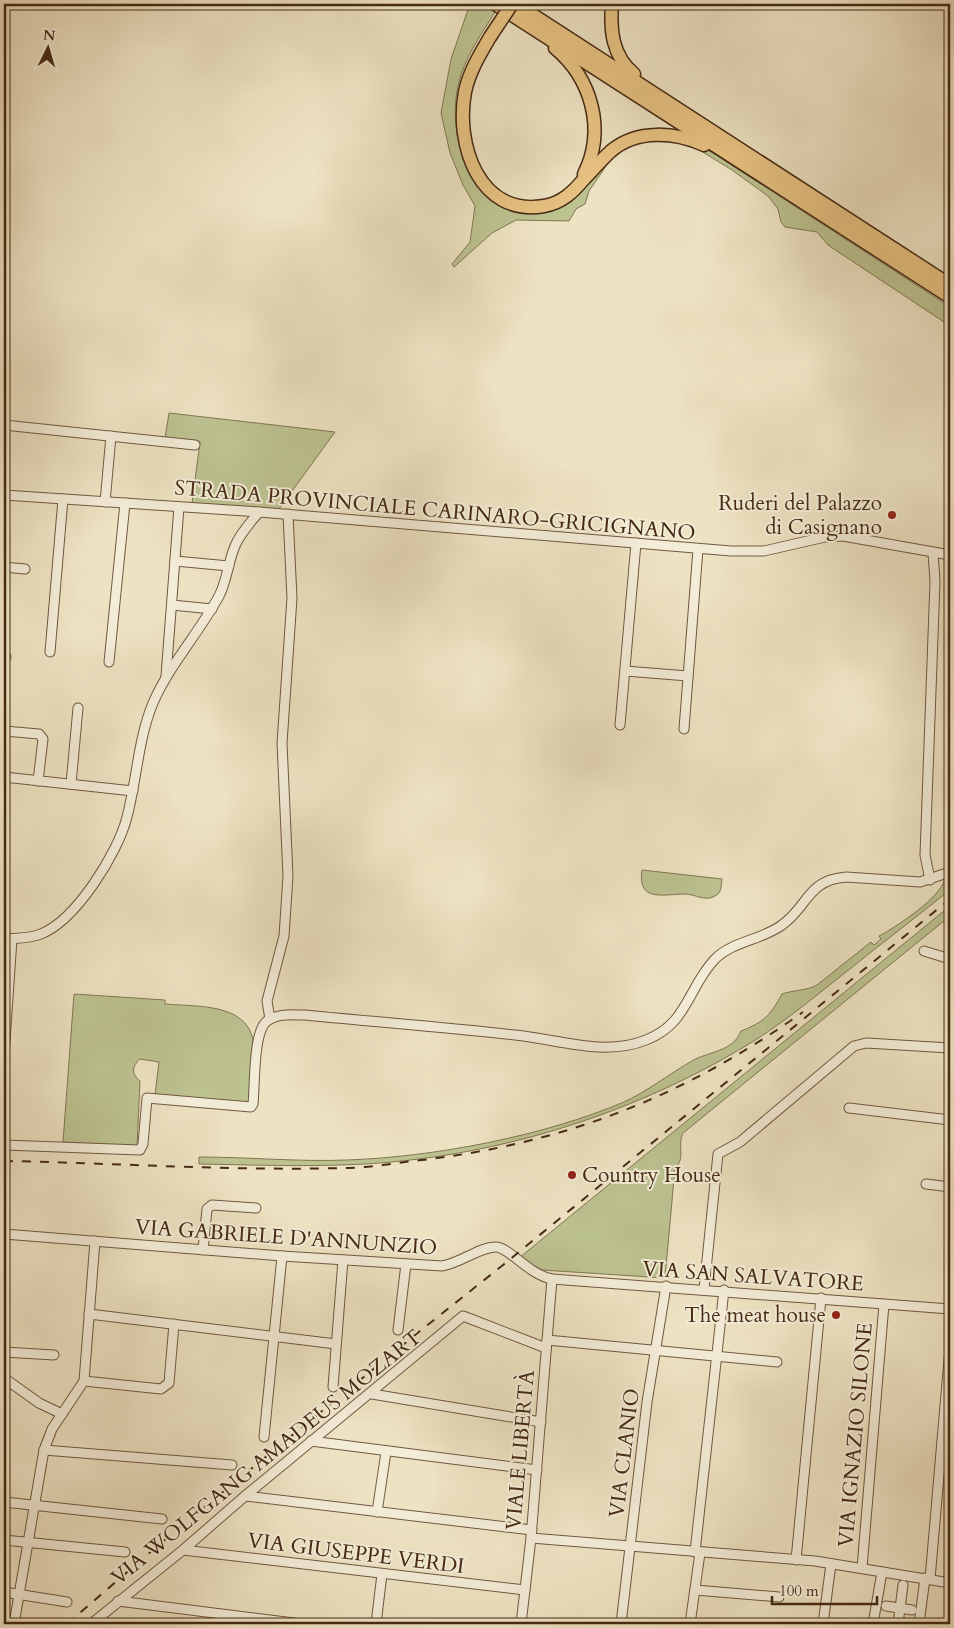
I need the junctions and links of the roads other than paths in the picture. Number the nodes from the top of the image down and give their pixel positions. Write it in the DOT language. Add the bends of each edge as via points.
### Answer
graph roads {
  1 [pos="495,4"];
  2 [pos="514,4"];
  3 [pos="612,4"];
  4 [pos="520,20"];
  5 [pos="698,122"];
  6 [pos="738,160"];
  7 [pos="574,191"];
  8 [pos="950,285"];
  9 [pos="950,297"];
  10 [pos="4,425"];
  11 [pos="111,436"];
  12 [pos="194,445"];
  13 [pos="4,495"];
  14 [pos="63,499"];
  15 [pos="105,502"];
  16 [pos="125,503"];
  17 [pos="179,507"];
  18 [pos="259,512"];
  19 [pos="288,514"];
  20 [pos="636,544"];
  21 [pos="698,548"];
  22 [pos="933,553"];
  23 [pos="950,555"];
  24 [pos="175,561"];
  25 [pos="229,566"];
  26 [pos="4,567"];
  27 [pos="25,569"];
  28 [pos="172,605"];
  29 [pos="212,609"];
  30 [pos="50,652"];
  31 [pos="110,662"];
  32 [pos="624,671"];
  33 [pos="688,676"];
  34 [pos="166,677"];
  35 [pos="78,708"];
  36 [pos="620,725"];
  37 [pos="684,729"];
  38 [pos="4,731"];
  39 [pos="4,777"];
  40 [pos="38,781"];
  41 [pos="71,784"];
  42 [pos="133,791"];
  43 [pos="950,872"];
  44 [pos="930,880"];
  45 [pos="8,939"];
  46 [pos="924,951"];
  47 [pos="950,959"];
  48 [pos="270,1020"];
  49 [pos="950,1048"];
  50 [pos="4,1056"];
  51 [pos="849,1108"];
  52 [pos="950,1120"];
  53 [pos="4,1145"];
  54 [pos="926,1184"];
  55 [pos="950,1187"];
  56 [pos="256,1208"];
  57 [pos="4,1234"];
  58 [pos="95,1241"];
  59 [pos="203,1250"];
  60 [pos="282,1256"];
  61 [pos="343,1260"];
  62 [pos="406,1264"];
  63 [pos="552,1279"];
  64 [pos="666,1286"];
  65 [pos="704,1289"];
  66 [pos="724,1290"];
  67 [pos="821,1298"];
  68 [pos="884,1304"];
  69 [pos="950,1309"];
  70 [pos="89,1314"];
  71 [pos="174,1324"];
  72 [pos="398,1330"];
  73 [pos="274,1337"];
  74 [pos="336,1344"];
  75 [pos="546,1344"];
  76 [pos="950,1348"];
  77 [pos="655,1350"];
  78 [pos="4,1352"];
  79 [pos="54,1354"];
  80 [pos="716,1356"];
  81 [pos="776,1362"];
  82 [pos="4,1378"];
  83 [pos="84,1381"];
  84 [pos="332,1387"];
  85 [pos="372,1394"];
  86 [pos="62,1414"];
  87 [pos="541,1422"];
  88 [pos="264,1437"];
  89 [pos="311,1441"];
  90 [pos="44,1450"];
  91 [pos="386,1452"];
  92 [pos="232,1466"];
  93 [pos="537,1470"];
  94 [pos="245,1496"];
  95 [pos="4,1502"];
  96 [pos="34,1505"];
  97 [pos="378,1512"];
  98 [pos="162,1519"];
  99 [pos="532,1534"];
  100 [pos="4,1540"];
  101 [pos="28,1542"];
  102 [pos="630,1547"];
  103 [pos="183,1550"];
  104 [pos="125,1552"];
  105 [pos="698,1553"];
  106 [pos="796,1560"];
  107 [pos="831,1564"];
  108 [pos="862,1568"];
  109 [pos="882,1572"];
  110 [pos="382,1574"];
  111 [pos="927,1579"];
  112 [pos="950,1583"];
  113 [pos="903,1585"];
  114 [pos="525,1590"];
  115 [pos="695,1590"];
  116 [pos="4,1592"];
  117 [pos="20,1594"];
  118 [pos="779,1597"];
  119 [pos="118,1601"];
  120 [pos="67,1602"];
  121 [pos="886,1606"];
  122 [pos="900,1608"];
  123 [pos="912,1610"];
  124 [pos="14,1624"];
  125 [pos="91,1624"];
  126 [pos="302,1624"];
  127 [pos="376,1624"];
  128 [pos="521,1624"];
  129 [pos="622,1624"];
  130 [pos="690,1624"];
  131 [pos="823,1624"];
  132 [pos="874,1624"];
  133 [pos="898,1624"];
  134 [pos="919,1624"];
  1 -- 4 [label="highway"];
  2 -- 5 [label="highway"];
  2 -- 7 [label="highway, bridge" via="476,60 465,92 463,129 474,168 493,194 521,206 547,206"];
  3 -- 5 [label="highway" via="611,34 626,68"];
  4 -- 6 [label="highway"];
  4 -- 7 [label="highway" via="560,53 577,73 593,108 594,144 590,160"];
  5 -- 8 [label="highway"];
  6 -- 7 [label="highway" via="690,139 670,135 640,137 611,151"];
  6 -- 9 [label="highway"];
  10 -- 11 [label="street"];
  11 -- 12 [label="street"];
  11 -- 15 [label="street"];
  13 -- 14 [label="street, STRADA PROVINCIALE CARINARO-GRICIGNANO"];
  14 -- 15 [label="street, STRADA PROVINCIALE CARINARO-GRICIGNANO"];
  14 -- 30 [label="street"];
  15 -- 16 [label="street, STRADA PROVINCIALE CARINARO-GRICIGNANO"];
  16 -- 17 [label="street, STRADA PROVINCIALE CARINARO-GRICIGNANO"];
  16 -- 31 [label="street"];
  17 -- 18 [label="street, STRADA PROVINCIALE CARINARO-GRICIGNANO"];
  17 -- 24 [label="street"];
  18 -- 19 [label="street, STRADA PROVINCIALE CARINARO-GRICIGNANO"];
  18 -- 25 [label="street" via="236,545"];
  19 -- 20 [label="street, STRADA PROVINCIALE CARINARO-GRICIGNANO"];
  19 -- 48 [label="street" via="291,613 282,743 288,876 284,936 267,1000"];
  20 -- 21 [label="street, STRADA PROVINCIALE CARINARO-GRICIGNANO"];
  20 -- 32 [label="street"];
  21 -- 22 [label="street, STRADA PROVINCIALE CARINARO-GRICIGNANO" via="764,551 843,536"];
  21 -- 33 [label="street"];
  22 -- 23 [label="street, STRADA PROVINCIALE CARINARO-GRICIGNANO"];
  22 -- 44 [label="street" via="935,581 925,855"];
  24 -- 25 [label="street"];
  24 -- 28 [label="street"];
  25 -- 29 [label="street" via="221,594"];
  26 -- 27 [label="street"];
  28 -- 29 [label="street"];
  28 -- 34 [label="street"];
  29 -- 34 [label="street"];
  32 -- 33 [label="street"];
  32 -- 36 [label="street"];
  33 -- 37 [label="street"];
  34 -- 42 [label="street" via="144,729"];
  35 -- 41 [label="street"];
  38 -- 40 [label="street" via="39,734 43,739"];
  39 -- 40 [label="street"];
  40 -- 41 [label="street"];
  41 -- 42 [label="street"];
  42 -- 45 [label="street" via="116,845 89,890 70,913 41,934"];
  43 -- 44 [label="street"];
  44 -- 48 [label="street" via="912,882 846,877 828,880 811,892 783,924 715,959 685,1008 661,1033 644,1041 614,1046 558,1043 517,1035 305,1015 286,1015"];
  45 -- 50 [label="street"];
  46 -- 47 [label="street"];
  48 -- 53 [label="street" via="261,1027 253,1104 250,1107 147,1098 144,1144 140,1150"];
  49 -- 65 [label="street" via="866,1043 854,1046 740,1142 718,1154"];
  51 -- 52 [label="street"];
  54 -- 55 [label="street"];
  56 -- 59 [label="street" via="212,1205 207,1209"];
  57 -- 58 [label="street, VIA GABRIELE D'ANNUNZIO"];
  58 -- 59 [label="street, VIA GABRIELE D'ANNUNZIO"];
  58 -- 70 [label="street"];
  59 -- 60 [label="street, VIA GABRIELE D'ANNUNZIO"];
  60 -- 61 [label="street, VIA GABRIELE D'ANNUNZIO"];
  60 -- 73 [label="street"];
  61 -- 62 [label="street, VIA GABRIELE D'ANNUNZIO"];
  61 -- 74 [label="street"];
  62 -- 63 [label="street, VIA GABRIELE D'ANNUNZIO" via="455,1264 496,1247 506,1250 533,1273"];
  62 -- 72 [label="street"];
  63 -- 64 [label="street, VIA SAN SALVATORE"];
  63 -- 75 [label="street, VIALE LIBERTÀ"];
  64 -- 65 [label="street, VIA SAN SALVATORE"];
  64 -- 77 [label="street, VIA CLANIO"];
  65 -- 66 [label="street, VIA SAN SALVATORE"];
  66 -- 67 [label="street, VIA SAN SALVATORE"];
  66 -- 80 [label="street"];
  67 -- 68 [label="street, VIA SAN SALVATORE"];
  67 -- 106 [label="street"];
  68 -- 69 [label="street, VIA SAN SALVATORE"];
  68 -- 108 [label="street, VIA IGNAZIO SILONE"];
  70 -- 71 [label="street"];
  70 -- 83 [label="street"];
  71 -- 73 [label="street"];
  71 -- 83 [label="street" via="169,1384 161,1389"];
  73 -- 74 [label="street"];
  73 -- 88 [label="street"];
  74 -- 84 [label="street"];
  75 -- 77 [label="street"];
  75 -- 85 [label="street, VIA WOLFGANG AMADEUS MOZART" via="463,1316"];
  75 -- 87 [label="street, VIALE LIBERTÀ"];
  76 -- 111 [label="street"];
  77 -- 80 [label="street"];
  77 -- 102 [label="street, VIA CLANIO"];
  78 -- 79 [label="street"];
  80 -- 81 [label="street"];
  80 -- 105 [label="street"];
  82 -- 86 [label="street" via="39,1403"];
  83 -- 86 [label="street"];
  85 -- 87 [label="street"];
  85 -- 89 [label="street, VIA WOLFGANG AMADEUS MOZART"];
  86 -- 90 [label="street"];
  87 -- 93 [label="street, VIALE LIBERTÀ"];
  89 -- 91 [label="street"];
  89 -- 94 [label="street, VIA WOLFGANG AMADEUS MOZART"];
  90 -- 92 [label="street"];
  90 -- 96 [label="street"];
  91 -- 93 [label="street"];
  91 -- 97 [label="street"];
  93 -- 99 [label="street, VIALE LIBERTÀ"];
  94 -- 97 [label="street"];
  94 -- 103 [label="street, VIA WOLFGANG AMADEUS MOZART"];
  95 -- 96 [label="street"];
  96 -- 98 [label="street"];
  96 -- 101 [label="street"];
  97 -- 99 [label="street"];
  99 -- 102 [label="street"];
  99 -- 114 [label="street, VIALE LIBERTÀ"];
  100 -- 101 [label="street"];
  101 -- 104 [label="street"];
  101 -- 117 [label="street"];
  102 -- 105 [label="street"];
  102 -- 129 [label="street, VIA CLANIO"];
  103 -- 110 [label="street, VIA GIUSEPPE VERDI"];
  103 -- 119 [label="street, VIA WOLFGANG AMADEUS MOZART"];
  105 -- 106 [label="street"];
  105 -- 115 [label="street"];
  106 -- 107 [label="street"];
  107 -- 108 [label="street"];
  107 -- 131 [label="street"];
  108 -- 109 [label="street"];
  109 -- 111 [label="street"];
  109 -- 132 [label="street"];
  110 -- 114 [label="street, VIA GIUSEPPE VERDI"];
  110 -- 127 [label="street"];
  111 -- 112 [label="street"];
  111 -- 134 [label="street"];
  113 -- 122 [label="street"];
  114 -- 128 [label="street, VIALE LIBERTÀ"];
  115 -- 118 [label="street"];
  115 -- 130 [label="street"];
  116 -- 117 [label="street"];
  117 -- 120 [label="street"];
  117 -- 124 [label="street"];
  119 -- 125 [label="street, VIA WOLFGANG AMADEUS MOZART"];
  119 -- 126 [label="street"];
  121 -- 122 [label="street"];
  122 -- 123 [label="street"];
  122 -- 133 [label="street"];
}
